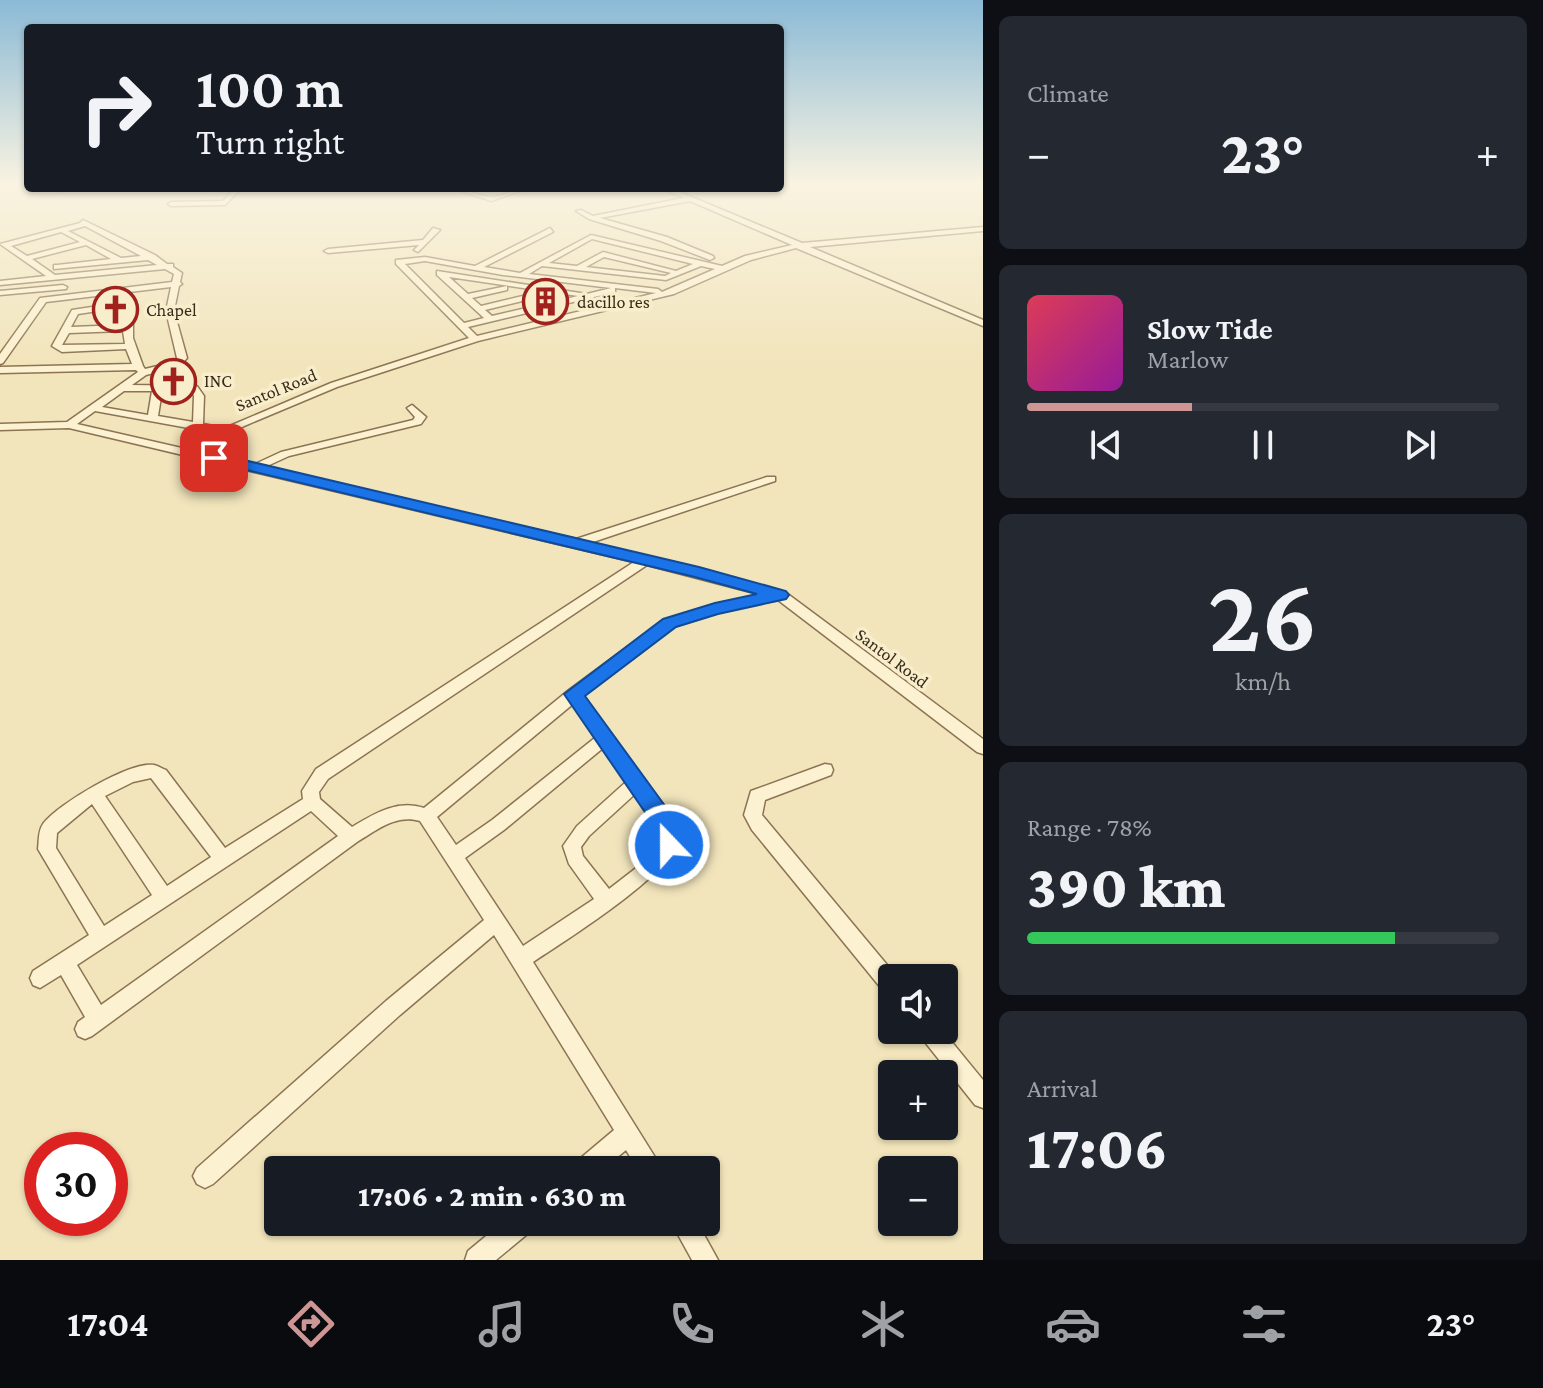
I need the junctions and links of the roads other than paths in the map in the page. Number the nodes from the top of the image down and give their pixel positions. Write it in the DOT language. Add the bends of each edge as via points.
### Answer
graph roads {
  1 [pos="424,242"];
  2 [pos="52,243"];
  3 [pos="86,243"];
  4 [pos="124,243"];
  5 [pos="415,243"];
  6 [pos="525,243"];
  7 [pos="580,243"];
  8 [pos="614,243"];
  9 [pos="668,243"];
  10 [pos="789,243"];
  11 [pos="831,243"];
  12 [pos="2,244"];
  13 [pos="796,246"];
  14 [pos="55,251"];
  15 [pos="328,251"];
  16 [pos="16,252"];
  17 [pos="153,257"];
  18 [pos="28,258"];
  19 [pos="425,259"];
  20 [pos="413,260"];
  21 [pos="121,261"];
  22 [pos="541,264"];
  23 [pos="699,264"];
  24 [pos="734,264"];
  25 [pos="77,265"];
  26 [pos="170,266"];
  27 [pos="578,268"];
  28 [pos="45,269"];
  29 [pos="475,269"];
  30 [pos="723,269"];
  31 [pos="680,273"];
  32 [pos="442,274"];
  33 [pos="520,275"];
  34 [pos="57,277"];
  35 [pos="179,279"];
  36 [pos="0,283"];
  37 [pos="513,286"];
  38 [pos="58,287"];
  39 [pos="626,287"];
  40 [pos="134,288"];
  41 [pos="553,290"];
  42 [pos="671,292"];
  43 [pos="0,293"];
  44 [pos="592,295"];
  45 [pos="465,297"];
  46 [pos="128,304"];
  47 [pos="478,309"];
  48 [pos="490,319"];
  49 [pos="983,323"];
  50 [pos="461,326"];
  51 [pos="127,328"];
  52 [pos="66,330"];
  53 [pos="475,339"];
  54 [pos="133,346"];
  55 [pos="0,361"];
  56 [pos="0,370"];
  57 [pos="140,370"];
  58 [pos="158,387"];
  59 [pos="122,388"];
  60 [pos="93,408"];
  61 [pos="412,408"];
  62 [pos="153,418"];
  63 [pos="69,425"];
  64 [pos="198,425"];
  65 [pos="0,427"];
  66 [pos="225,431"];
  67 [pos="189,452"];
  68 [pos="255,468"];
  69 [pos="771,479"];
  70 [pos="576,543"];
  71 [pos="646,560"];
  72 [pos="780,595"];
  73 [pos="574,694"];
  74 [pos="605,738"];
  75 [pos="983,748"];
  76 [pos="825,770"];
  77 [pos="636,783"];
  78 [pos="95,795"];
  79 [pos="312,802"];
  80 [pos="426,816"];
  81 [pos="351,837"];
  82 [pos="454,856"];
  83 [pos="223,859"];
  84 [pos="164,897"];
  85 [pos="607,901"];
  86 [pos="496,922"];
  87 [pos="100,936"];
  88 [pos="520,959"];
  89 [pos="64,961"];
  90 [pos="878,969"];
  91 [pos="40,978"];
  92 [pos="939,1044"];
  93 [pos="983,1097"];
  94 [pos="628,1133"];
  95 [pos="601,1156"];
  96 [pos="642,1156"];
  97 [pos="205,1176"];
  98 [pos="505,1236"];
  99 [pos="691,1236"];
  100 [pos="477,1260"];
  101 [pos="706,1260"];
  1 -- 20 [label="street"];
  2 -- 16 [label="street"];
  3 -- 14 [label="street"];
  3 -- 21 [label="street"];
  4 -- 17 [label="street"];
  5 -- 15 [label="street"];
  6 -- 29 [label="street"];
  7 -- 22 [label="street"];
  8 -- 23 [label="street"];
  9 -- 24 [label="street"];
  10 -- 13 [label="street"];
  11 -- 13 [label="street, Santol Road"];
  12 -- 16 [label="street"];
  13 -- 24 [label="street, Santol Road"];
  13 -- 49 [label="street"];
  14 -- 18 [label="street"];
  14 -- 25 [label="street"];
  16 -- 18 [label="street"];
  17 -- 21 [label="street"];
  17 -- 26 [label="street"];
  18 -- 28 [label="street"];
  19 -- 20 [label="street"];
  19 -- 29 [label="street"];
  19 -- 32 [label="street"];
  20 -- 50 [label="street" via="399,262"];
  21 -- 25 [label="street"];
  22 -- 27 [label="street"];
  22 -- 33 [label="street"];
  23 -- 30 [label="street"];
  23 -- 31 [label="street"];
  24 -- 30 [label="street, Santol Road"];
  25 -- 28 [label="street"];
  26 -- 34 [label="street"];
  26 -- 35 [label="street"];
  27 -- 31 [label="street" via="660,278"];
  27 -- 31 [label="street" via="603,254"];
  28 -- 34 [label="street"];
  29 -- 33 [label="street"];
  30 -- 42 [label="street, Santol Road"];
  32 -- 37 [label="street"];
  32 -- 45 [label="street"];
  33 -- 39 [label="street"];
  34 -- 36 [label="street"];
  34 -- 38 [label="street"];
  35 -- 38 [label="street"];
  35 -- 40 [label="street"];
  35 -- 57 [label="street" via="170,311 182,360"];
  37 -- 41 [label="street"];
  37 -- 45 [label="street"];
  38 -- 43 [label="street"];
  39 -- 42 [label="street"];
  39 -- 44 [label="street"];
  40 -- 46 [label="street"];
  40 -- 55 [label="street" via="43,300"];
  41 -- 44 [label="street"];
  41 -- 47 [label="street"];
  42 -- 53 [label="street, Santol Road"];
  44 -- 48 [label="street"];
  45 -- 47 [label="street"];
  46 -- 51 [label="street"];
  46 -- 52 [label="street" via="77,311"];
  47 -- 48 [label="street"];
  48 -- 50 [label="street"];
  50 -- 53 [label="street"];
  51 -- 52 [label="street"];
  51 -- 54 [label="street"];
  52 -- 54 [label="street" via="59,349"];
  53 -- 66 [label="street, Santol Road" via="309,394"];
  54 -- 57 [label="street"];
  56 -- 57 [label="street"];
  57 -- 59 [label="street"];
  58 -- 59 [label="street"];
  58 -- 62 [label="street"];
  58 -- 64 [label="street" via="195,389"];
  59 -- 60 [label="street"];
  60 -- 62 [label="street"];
  60 -- 63 [label="street"];
  61 -- 68 [label="street" via="420,421 279,455"];
  62 -- 64 [label="street"];
  63 -- 65 [label="street"];
  63 -- 67 [label="street"];
  64 -- 66 [label="street"];
  66 -- 67 [label="street, Santol Road"];
  67 -- 68 [label="street, Santol Road"];
  68 -- 70 [label="street, Santol Road"];
  69 -- 70 [label="street"];
  70 -- 71 [label="street, Santol Road"];
  71 -- 72 [label="street, Santol Road"];
  71 -- 79 [label="street" via="322,774 310,791"];
  72 -- 73 [label="street" via="669,623"];
  72 -- 75 [label="street, Santol Road"];
  73 -- 74 [label="street"];
  73 -- 80 [label="street"];
  74 -- 77 [label="street"];
  74 -- 82 [label="street"];
  76 -- 90 [label="street" via="757,796 753,815"];
  77 -- 85 [label="street" via="660,816 669,845"];
  77 -- 85 [label="street" via="572,846 575,859"];
  78 -- 83 [label="street" via="139,773 156,772"];
  78 -- 84 [label="street"];
  78 -- 87 [label="street" via="61,816 46,842"];
  79 -- 81 [label="street"];
  79 -- 83 [label="street"];
  80 -- 81 [label="street" via="399,810"];
  80 -- 82 [label="street"];
  81 -- 89 [label="street" via="91,1023"];
  82 -- 86 [label="street"];
  83 -- 84 [label="street"];
  84 -- 87 [label="street"];
  85 -- 88 [label="street"];
  86 -- 88 [label="street"];
  86 -- 97 [label="street"];
  87 -- 89 [label="street"];
  88 -- 94 [label="street"];
  89 -- 91 [label="street"];
  92 -- 93 [label="street"];
  94 -- 95 [label="street"];
  94 -- 96 [label="street"];
  98 -- 100 [label="street"];
  99 -- 101 [label="street"];
}
